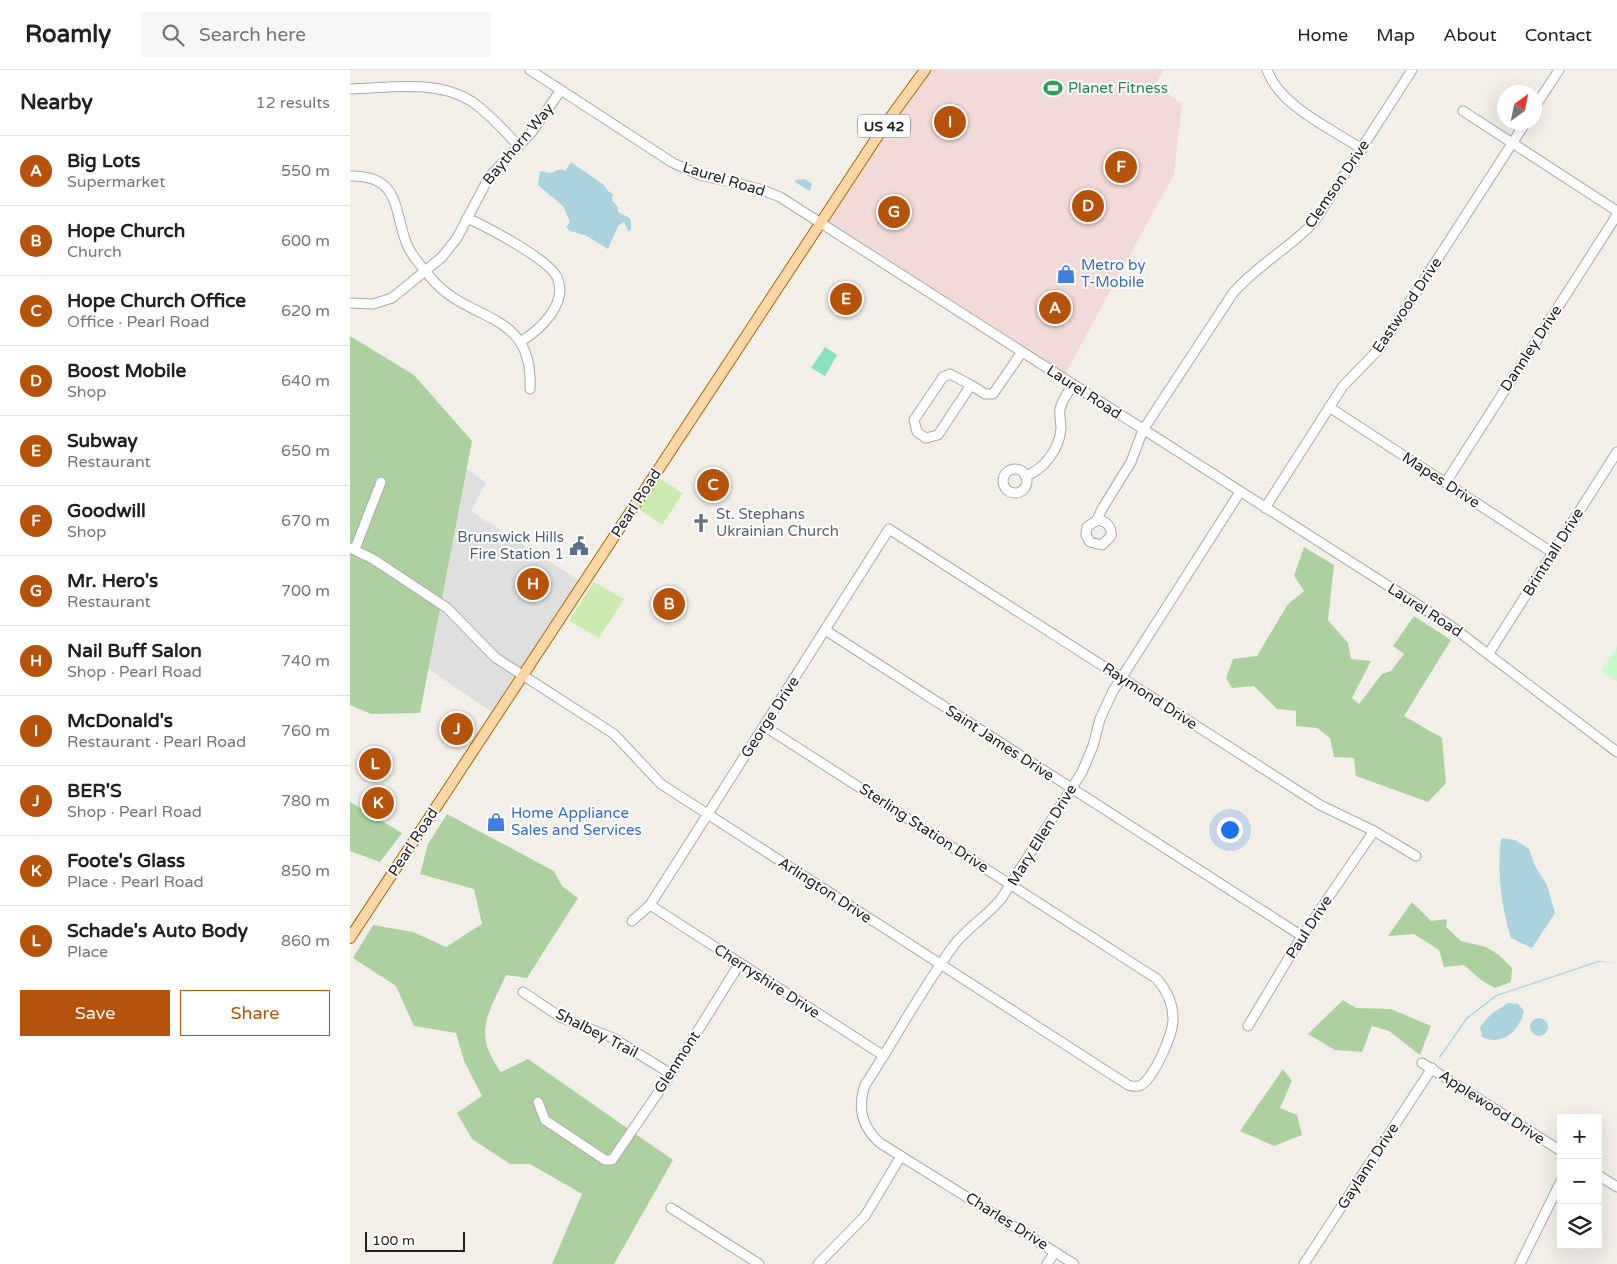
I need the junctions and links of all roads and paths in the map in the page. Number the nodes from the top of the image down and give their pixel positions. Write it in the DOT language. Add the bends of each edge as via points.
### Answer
graph roads {
  1 [pos="530,70"];
  2 [pos="925,70"];
  3 [pos="1266,70"];
  4 [pos="1412,70"];
  5 [pos="1559,70"];
  6 [pos="350,89"];
  7 [pos="561,90"];
  8 [pos="1542,96"];
  9 [pos="1463,111"];
  10 [pos="1521,130"];
  11 [pos="1512,143"];
  12 [pos="518,146"];
  13 [pos="1362,149"];
  14 [pos="350,176"];
  15 [pos="1617,210"];
  16 [pos="1617,215"];
  17 [pos="467,218"];
  18 [pos="821,223"];
  19 [pos="426,271"];
  20 [pos="350,302"];
  21 [pos="520,342"];
  22 [pos="1022,352"];
  23 [pos="971,385"];
  24 [pos="1073,385"];
  25 [pos="530,389"];
  26 [pos="1329,407"];
  27 [pos="1143,430"];
  28 [pos="1617,452"];
  29 [pos="1025,476"];
  30 [pos="381,482"];
  31 [pos="1446,482"];
  32 [pos="1240,492"];
  33 [pos="1264,508"];
  34 [pos="1097,520"];
  35 [pos="889,529"];
  36 [pos="352,549"];
  37 [pos="1553,553"];
  38 [pos="825,630"];
  39 [pos="1489,653"];
  40 [pos="522,676"];
  41 [pos="1121,678"];
  42 [pos="764,726"];
  43 [pos="1617,752"];
  44 [pos="1071,789"];
  45 [pos="708,814"];
  46 [pos="1374,831"];
  47 [pos="1416,856"];
  48 [pos="1011,884"];
  49 [pos="650,905"];
  50 [pos="632,921"];
  51 [pos="1302,936"];
  52 [pos="350,938"];
  53 [pos="740,963"];
  54 [pos="941,965"];
  55 [pos="523,992"];
  56 [pos="1248,1026"];
  57 [pos="884,1056"];
  58 [pos="1422,1063"];
  59 [pos="1432,1068"];
  60 [pos="671,1074"];
  61 [pos="1140,1086"];
  62 [pos="538,1102"];
  63 [pos="1557,1148"];
  64 [pos="901,1156"];
  65 [pos="1602,1178"];
  66 [pos="1617,1187"];
  67 [pos="1557,1188"];
  68 [pos="671,1208"];
  69 [pos="1055,1252"];
  70 [pos="759,1264"];
  71 [pos="818,1264"];
  72 [pos="1047,1264"];
  73 [pos="1074,1264"];
  74 [pos="1304,1264"];
  75 [pos="1520,1264"];
  1 -- 7 [label="street, Laurel Road"];
  2 -- 18 [label="main road, Pearl Road / US 42"];
  3 -- 13 [label="street" via="1275,87 1289,102"];
  4 -- 13 [label="street, Clemson Drive"];
  5 -- 8 [label="street"];
  6 -- 12 [label="street" via="424,87 449,91 481,109"];
  7 -- 12 [label="street, Baythorn Way" via="540,122"];
  7 -- 18 [label="street, Laurel Road" via="673,163 700,175 771,193"];
  9 -- 11 [label="street"];
  10 -- 11 [label="street, Eastwood Drive"];
  11 -- 15 [label="street"];
  11 -- 26 [label="street, Eastwood Drive" via="1380,348 1352,376"];
  12 -- 17 [label="street, Baythorn Way" via="489,177"];
  13 -- 27 [label="street, Clemson Drive" via="1314,222 1249,274 1233,293"];
  14 -- 19 [label="street" via="373,179 391,194 399,210 408,246"];
  16 -- 31 [label="street, Dannley Drive"];
  17 -- 19 [label="street, Baythorn Way" via="450,249"];
  17 -- 21 [label="street" via="493,230 554,272 559,285 558,299 542,326"];
  18 -- 22 [label="street, Laurel Road"];
  18 -- 40 [label="main road, Pearl Road / US 42"];
  19 -- 20 [label="street, Baythorn Way" via="384,302 360,305"];
  19 -- 21 [label="street" via="444,293 501,322"];
  21 -- 25 [label="street" via="531,368"];
  22 -- 23 [label="street" via="993,394 985,394"];
  22 -- 24 [label="street, Laurel Road"];
  23 -- 23 [label="street" via="954,374 943,377 914,420 917,432 926,438 938,435"];
  24 -- 27 [label="street, Laurel Road"];
  24 -- 29 [label="street" via="1060,409 1061,428 1056,445 1043,465"];
  26 -- 31 [label="street, Mapes Drive"];
  26 -- 33 [label="street, Eastwood Drive"];
  27 -- 32 [label="street, Laurel Road"];
  27 -- 34 [label="street, Clemson Drive" via="1131,462"];
  28 -- 37 [label="street, Brintnall Drive"];
  30 -- 36 [label="street"];
  31 -- 37 [label="street, Mapes Drive"];
  32 -- 33 [label="street, Laurel Road"];
  32 -- 41 [label="street, Mary Ellen Drive"];
  33 -- 39 [label="street, Laurel Road"];
  35 -- 38 [label="street, George Drive"];
  35 -- 41 [label="street, Raymond Drive"];
  36 -- 40 [label="street, Arlington Drive" via="373,558 447,608 488,652"];
  37 -- 39 [label="street, Brintnall Drive"];
  38 -- 42 [label="street, George Drive"];
  38 -- 44 [label="street, Saint James Drive"];
  39 -- 43 [label="street, Laurel Road"];
  40 -- 45 [label="street, Arlington Drive" via="614,734 660,784"];
  40 -- 52 [label="main road, Pearl Road / US 42"];
  41 -- 44 [label="street, Mary Ellen Drive" via="1106,704 1088,759"];
  41 -- 46 [label="street, Raymond Drive" via="1320,805"];
  42 -- 45 [label="street, George Drive"];
  42 -- 48 [label="street, Sterling Station Drive"];
  44 -- 48 [label="street, Mary Ellen Drive"];
  44 -- 51 [label="street, Saint James Drive"];
  45 -- 49 [label="street, George Drive"];
  45 -- 54 [label="street, Arlington Drive"];
  46 -- 47 [label="street, Raymond Drive"];
  46 -- 51 [label="street, Paul Drive"];
  48 -- 54 [label="street, Mary Ellen Drive" via="991,911 964,934"];
  48 -- 61 [label="street, Sterling Station Drive" via="1150,972 1163,987 1172,1011 1171,1038"];
  49 -- 50 [label="street, George Drive"];
  49 -- 53 [label="street, Cherryshire Drive"];
  51 -- 56 [label="street, Paul Drive"];
  53 -- 57 [label="street, Cherryshire Drive"];
  53 -- 60 [label="street, Glenmont"];
  54 -- 57 [label="street, Mary Ellen Drive"];
  54 -- 61 [label="street, Arlington Drive" via="1128,1085"];
  55 -- 60 [label="street, Shalbey Trail" via="562,1018 613,1038"];
  57 -- 64 [label="street, Mary Ellen Drive" via="865,1085 861,1112 873,1136"];
  58 -- 59 [label="street, Applewood Drive"];
  59 -- 63 [label="street, Applewood Drive"];
  59 -- 74 [label="street, Gaylann Drive"];
  60 -- 62 [label="street, Glenmont" via="612,1160 605,1160 545,1120"];
  64 -- 69 [label="street, Charles Drive"];
  64 -- 71 [label="street" via="865,1216"];
  65 -- 66 [label="street"];
  67 -- 75 [label="street"];
  68 -- 70 [label="street"];
  69 -- 72 [label="street"];
  69 -- 73 [label="street, Charles Drive"];
}
